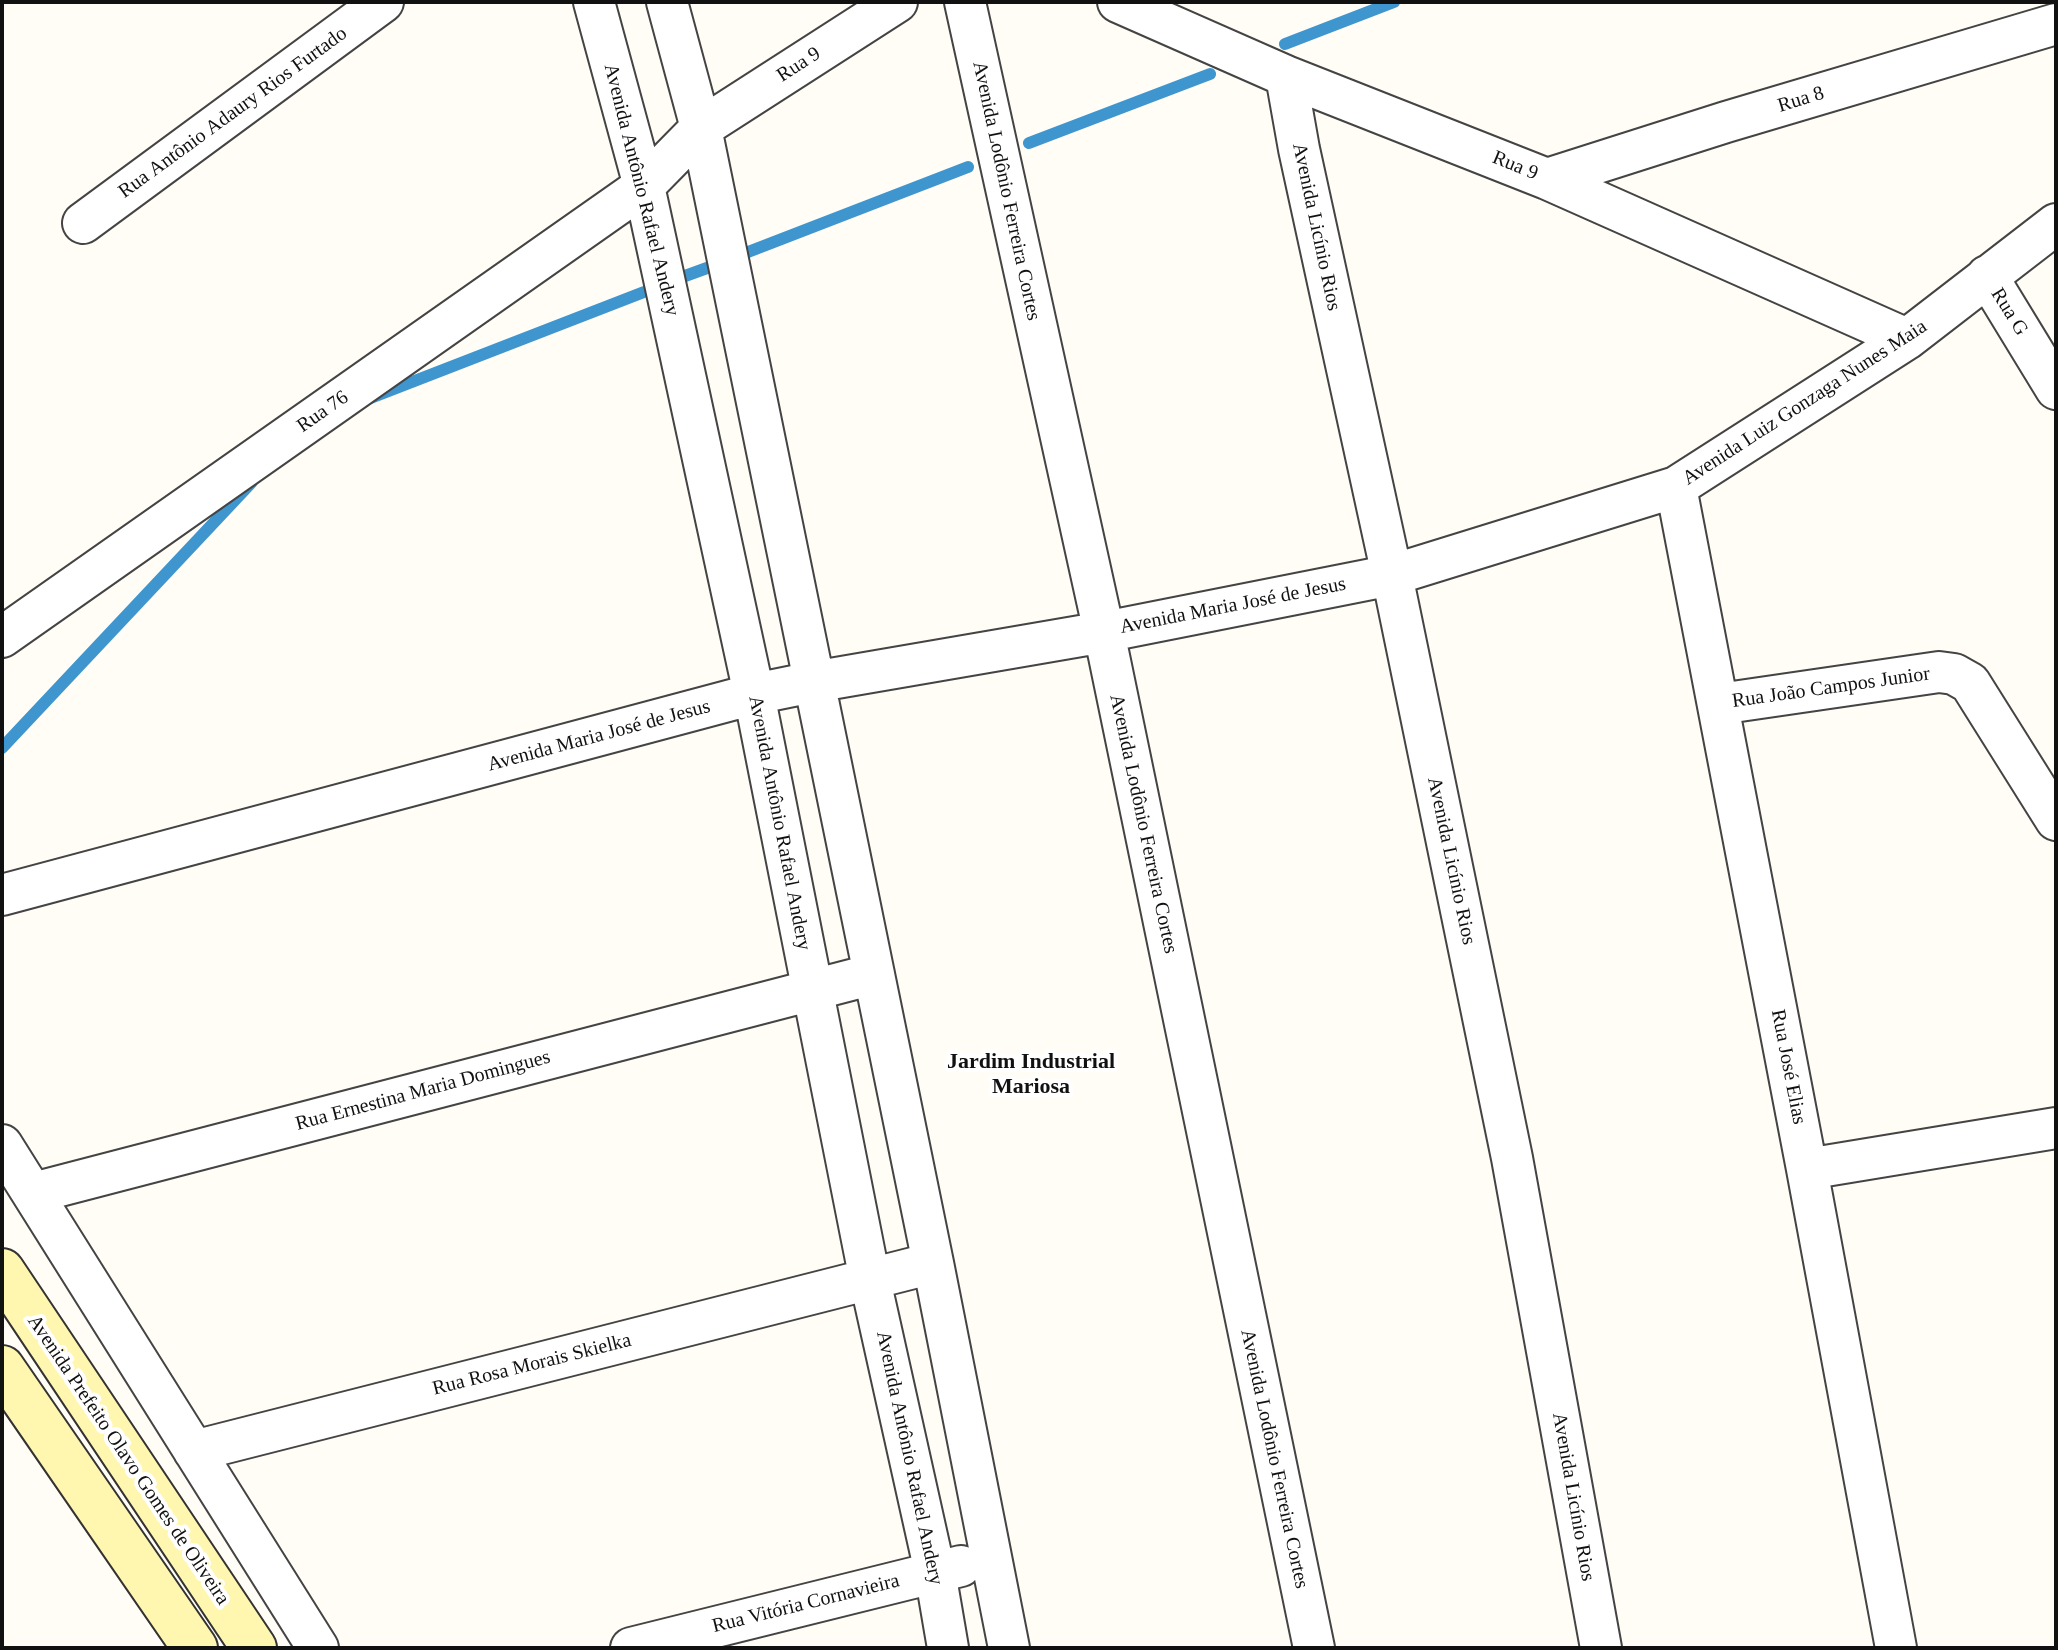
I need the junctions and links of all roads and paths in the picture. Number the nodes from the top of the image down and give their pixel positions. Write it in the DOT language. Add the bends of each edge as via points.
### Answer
graph roads {
  1 [pos="383,2"];
  2 [pos="594,2"];
  3 [pos="667,2"];
  4 [pos="897,2"];
  5 [pos="965,2"];
  6 [pos="1123,2"];
  7 [pos="2056,24"];
  8 [pos="1286,76"];
  9 [pos="701,128"];
  10 [pos="1547,179"];
  11 [pos="644,186"];
  12 [pos="83,223"];
  13 [pos="2056,224"];
  14 [pos="1987,276"];
  15 [pos="1907,339"];
  16 [pos="2056,389"];
  17 [pos="1676,487"];
  18 [pos="1392,575"];
  19 [pos="1104,632"];
  20 [pos="2,637"];
  21 [pos="813,682"];
  22 [pos="754,694"];
  23 [pos="1719,704"];
  24 [pos="2056,820"];
  25 [pos="2,895"];
  26 [pos="874,974"];
  27 [pos="812,989"];
  28 [pos="2056,1128"];
  29 [pos="2,1145"];
  30 [pos="1807,1169"];
  31 [pos="33,1193"];
  32 [pos="933,1263"];
  33 [pos="2,1271"];
  34 [pos="870,1280"];
  35 [pos="2,1368"];
  36 [pos="194,1451"];
  37 [pos="991,1558"];
  38 [pos="935,1572"];
  39 [pos="195,1648"];
  40 [pos="254,1648"];
  41 [pos="318,1648"];
  42 [pos="631,1648"];
  43 [pos="948,1648"];
  44 [pos="1009,1648"];
  45 [pos="1314,1648"];
  46 [pos="1601,1648"];
  47 [pos="1896,1648"];
  1 -- 12 [label="street, Rua Antônio Adaury Rios Furtado"];
  2 -- 11 [label="street, Avenida Antônio Rafael Andery"];
  3 -- 9 [label="street"];
  4 -- 9 [label="street, Rua 9"];
  5 -- 19 [label="street, Avenida Lodônio Ferreira Cortes"];
  6 -- 8 [label="street, Rua 9"];
  7 -- 10 [label="street, Rua 8"];
  8 -- 10 [label="street, Rua 9"];
  8 -- 18 [label="street, Avenida Licínio Rios"];
  9 -- 11 [label="street, Rua 9"];
  9 -- 21 [label="street"];
  10 -- 15 [label="street, Rua 9"];
  11 -- 20 [label="street, Rua 76"];
  11 -- 22 [label="street, Avenida Antônio Rafael Andery"];
  13 -- 14 [label="street, Avenida Luiz Gonzaga Nunes Maia"];
  14 -- 15 [label="street, Avenida Luiz Gonzaga Nunes Maia"];
  14 -- 16 [label="street, Rua G"];
  15 -- 17 [label="street, Avenida Luiz Gonzaga Nunes Maia"];
  17 -- 18 [label="street, Avenida Luiz Gonzaga Nunes Maia"];
  17 -- 23 [label="street, Rua José Elias"];
  18 -- 19 [label="street, Avenida Maria José de Jesus"];
  18 -- 46 [label="street, Avenida Licínio Rios" via="1512,1158"];
  19 -- 21 [label="street, Avenida Maria José de Jesus"];
  19 -- 45 [label="street, Avenida Lodônio Ferreira Cortes"];
  21 -- 22 [label="street, Avenida Maria José de Jesus"];
  21 -- 26 [label="street"];
  22 -- 25 [label="street, Avenida Maria José de Jesus"];
  22 -- 27 [label="street, Avenida Antônio Rafael Andery"];
  23 -- 24 [label="street, Rua João Campos Junior" via="1954,674 1970,683"];
  23 -- 30 [label="street, Rua José Elias"];
  26 -- 27 [label="street, Rua Ernestina Maria Domingues"];
  26 -- 32 [label="street"];
  27 -- 31 [label="street, Rua Ernestina Maria Domingues"];
  27 -- 34 [label="street, Avenida Antônio Rafael Andery"];
  28 -- 30 [label="street"];
  29 -- 31 [label="street"];
  30 -- 47 [label="street, Rua José Elias"];
  31 -- 36 [label="street"];
  32 -- 34 [label="street, Rua Rosa Morais Skielka"];
  32 -- 37 [label="street"];
  33 -- 40 [label="main road, Avenida Prefeito Olavo Gomes de Oliveira"];
  34 -- 36 [label="street, Rua Rosa Morais Skielka"];
  34 -- 38 [label="street, Avenida Antônio Rafael Andery"];
  35 -- 39 [label="main road"];
  36 -- 41 [label="street"];
  37 -- 38 [label="street, Rua Vitória Cornavieira"];
  37 -- 44 [label="street"];
  38 -- 42 [label="street, Rua Vitória Cornavieira"];
  38 -- 43 [label="street, Avenida Antônio Rafael Andery"];
}
